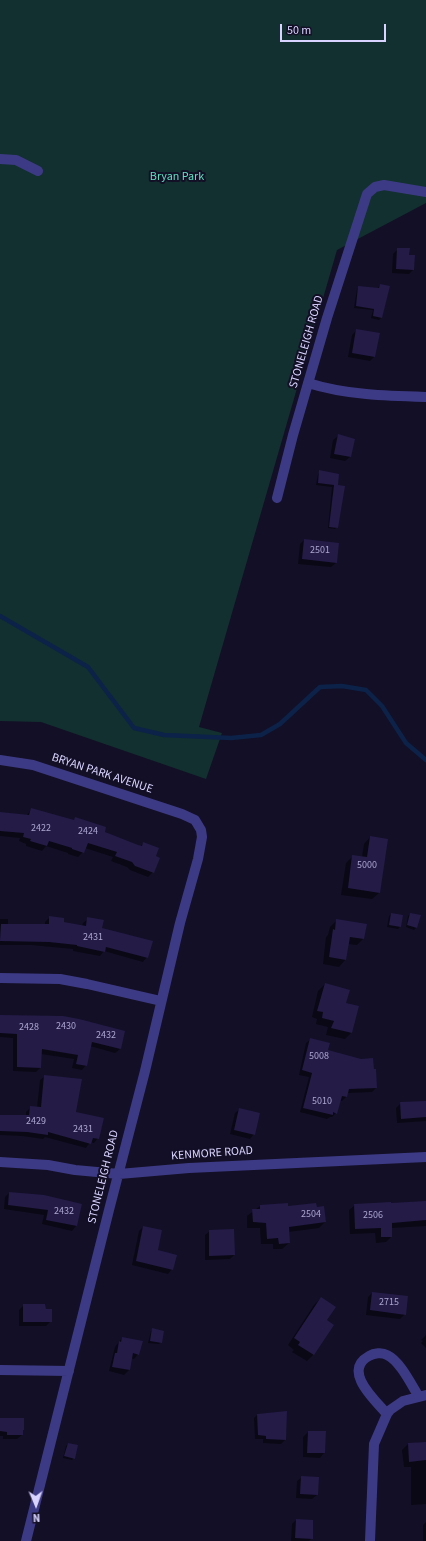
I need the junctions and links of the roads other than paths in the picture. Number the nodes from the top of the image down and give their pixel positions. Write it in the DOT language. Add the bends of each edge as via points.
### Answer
graph roads {
  1 [pos="0,159"];
  2 [pos="38,171"];
  3 [pos="426,192"];
  4 [pos="308,383"];
  5 [pos="426,398"];
  6 [pos="277,498"];
  7 [pos="0,760"];
  8 [pos="195,820"];
  9 [pos="0,978"];
  10 [pos="161,1001"];
  11 [pos="426,1157"];
  12 [pos="0,1162"];
  13 [pos="119,1174"];
  14 [pos="0,1370"];
  15 [pos="69,1371"];
  16 [pos="422,1396"];
  17 [pos="387,1414"];
  18 [pos="26,1541"];
  19 [pos="370,1541"];
  1 -- 2 [label="street" via="16,160"];
  3 -- 4 [label="street, STONELEIGH ROAD" via="384,185 375,187 367,194"];
  4 -- 5 [label="street" via="359,394"];
  4 -- 6 [label="street, STONELEIGH ROAD"];
  7 -- 8 [label="street, BRYAN PARK AVENUE" via="33,765"];
  8 -- 10 [label="street, STONELEIGH ROAD" via="201,830 201,844"];
  9 -- 10 [label="street" via="60,979"];
  10 -- 13 [label="street, STONELEIGH ROAD"];
  11 -- 13 [label="street, KENMORE ROAD" via="197,1167"];
  12 -- 13 [label="street, KENMORE ROAD"];
  13 -- 15 [label="street, STONELEIGH ROAD"];
  14 -- 15 [label="street"];
  15 -- 18 [label="street, STONELEIGH ROAD"];
  16 -- 17 [label="street" via="397,1405"];
  16 -- 17 [label="street" via="396,1361 387,1354 372,1354 360,1365 360,1381"];
  17 -- 19 [label="street" via="373,1451"];
}
